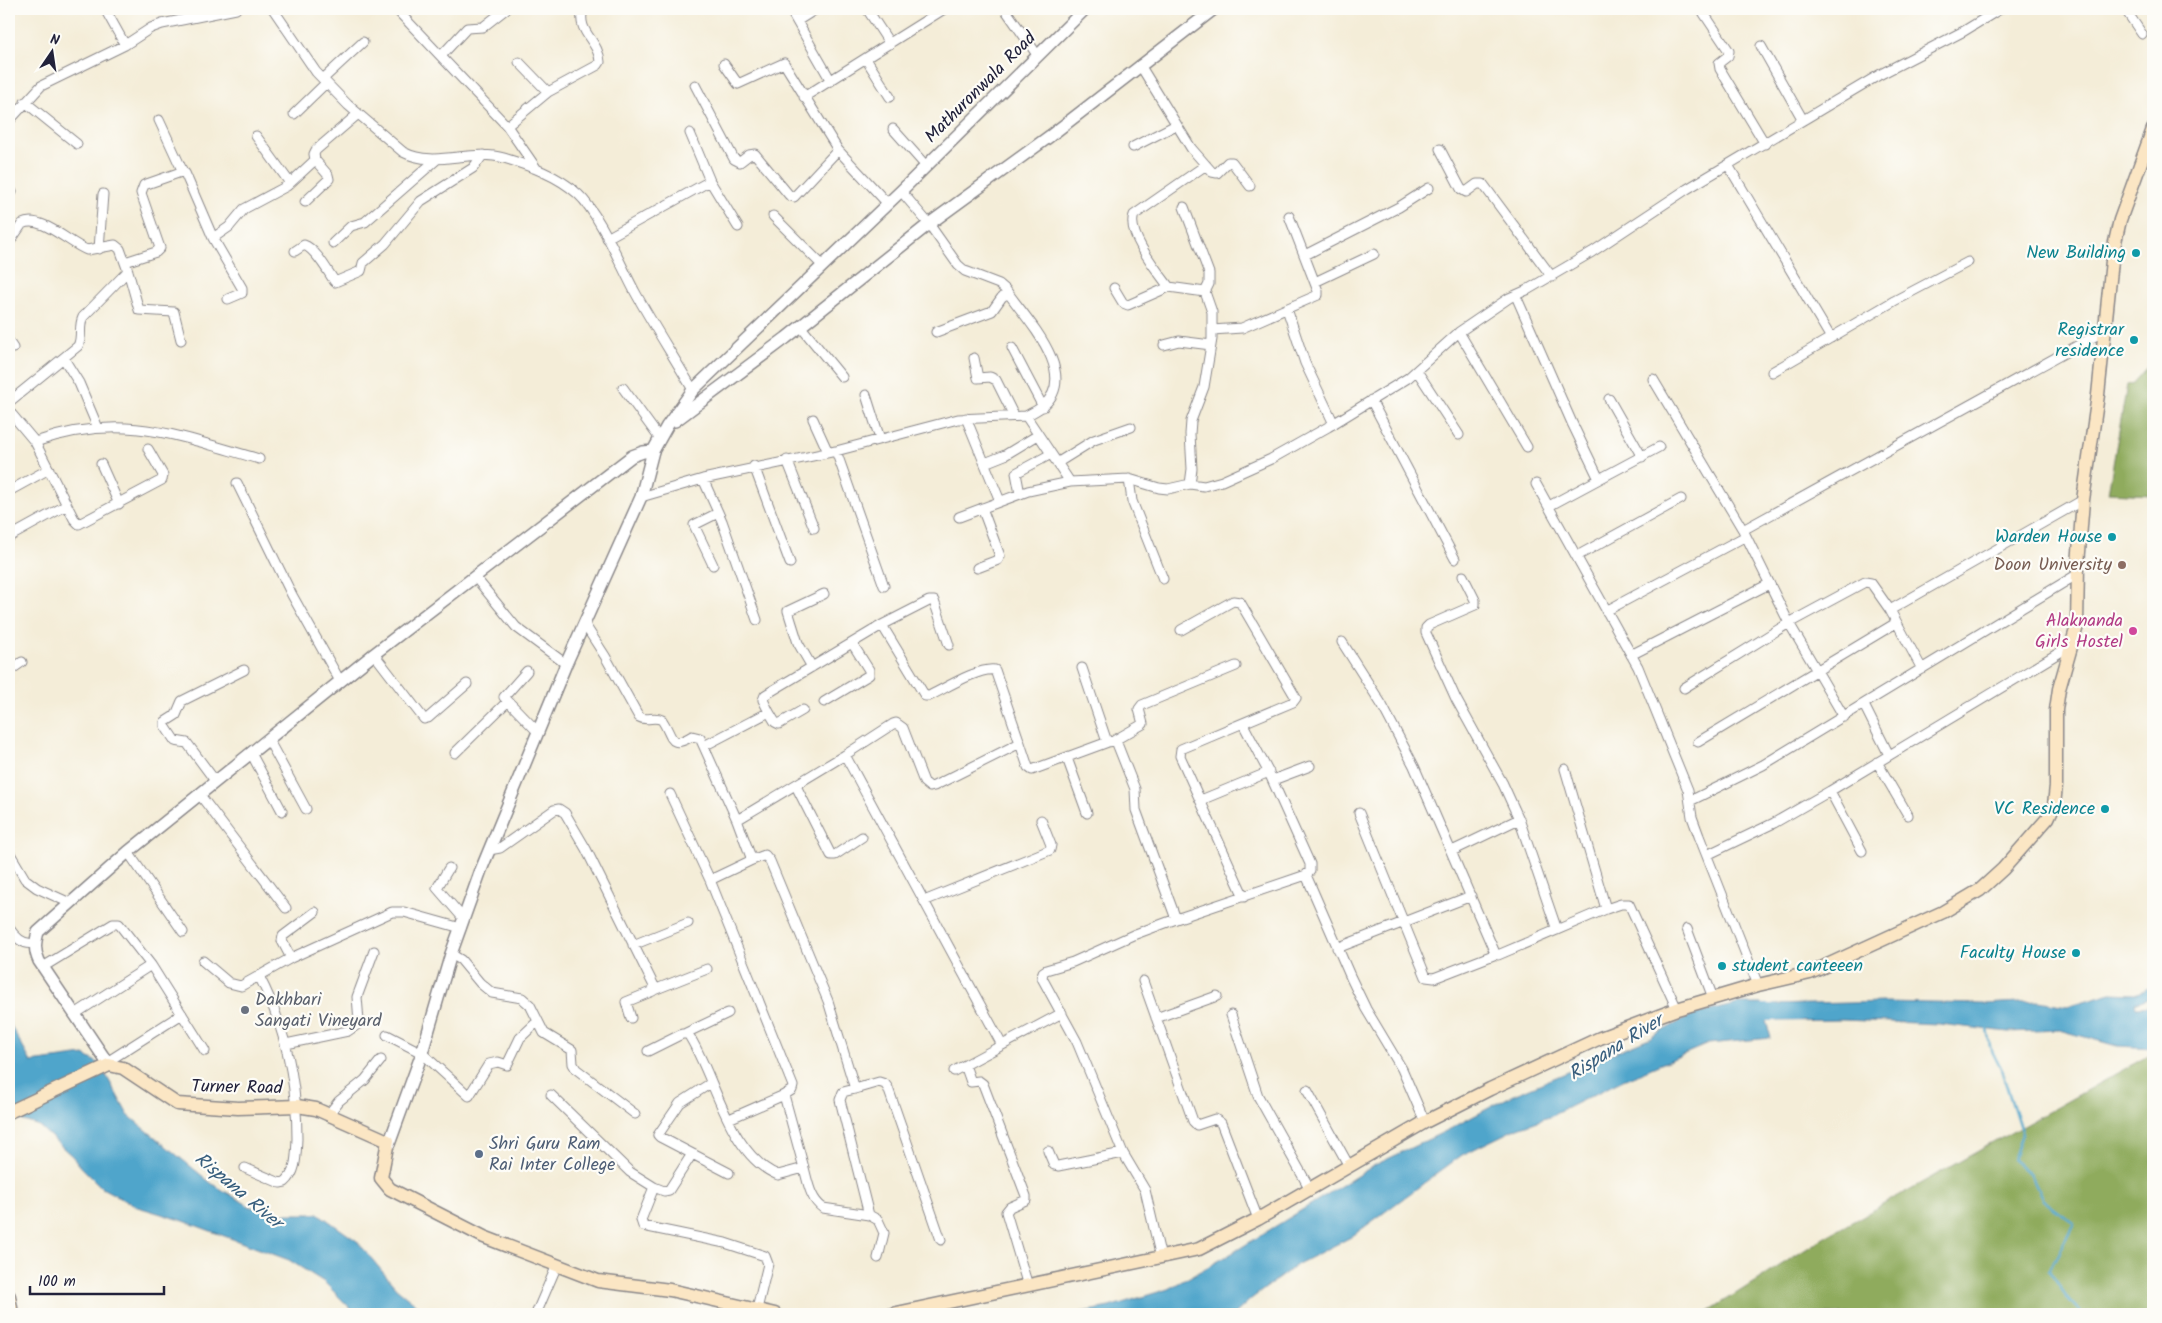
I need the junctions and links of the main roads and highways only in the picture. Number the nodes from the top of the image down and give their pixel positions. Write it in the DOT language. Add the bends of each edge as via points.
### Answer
graph roads {
  1 [pos="2153,129"];
  2 [pos="9,1112"];
  3 [pos="9,1296"];
  4 [pos="12,1314"];
  5 [pos="775,1314"];
  6 [pos="892,1314"];
  1 -- 6 [label="main road" via="2120,220 2114,251 2083,500 2077,626 2056,710 2054,805 2048,818 2003,869 1980,890 1943,912 1810,973 1677,1009 1600,1038 1490,1089 1199,1249"];
  2 -- 5 [label="main road, Turner Road" via="107,1064 123,1068 178,1104 238,1108 297,1106 316,1110 388,1141 381,1178 390,1189 484,1237 598,1281 670,1290"];
  3 -- 4 [label="main road"];
}
